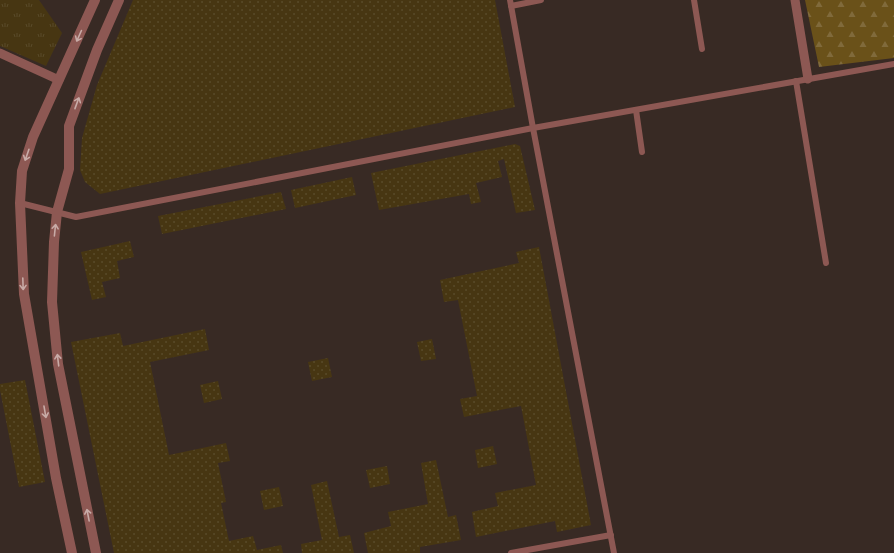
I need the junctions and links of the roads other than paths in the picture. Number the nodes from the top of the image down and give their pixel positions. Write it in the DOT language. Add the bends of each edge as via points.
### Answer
graph roads {
  1 [pos="95,0"];
  2 [pos="119,0"];
  3 [pos="541,0"];
  4 [pos="694,0"];
  5 [pos="795,0"];
  6 [pos="510,3"];
  7 [pos="702,49"];
  8 [pos="0,53"];
  9 [pos="894,64"];
  10 [pos="808,79"];
  11 [pos="59,80"];
  12 [pos="796,81"];
  13 [pos="636,110"];
  14 [pos="533,128"];
  15 [pos="642,152"];
  16 [pos="20,203"];
  17 [pos="57,212"];
  18 [pos="826,263"];
  19 [pos="611,535"];
  20 [pos="72,553"];
  21 [pos="96,553"];
  22 [pos="511,553"];
  23 [pos="614,553"];
  1 -- 11 [label="street, one-way"];
  17 -- 2 [label="street, one-way" via="69,169 69,126 97,50"];
  3 -- 6 [label="lane"];
  4 -- 7 [label="lane"];
  5 -- 10 [label="street"];
  6 -- 14 [label="lane"];
  8 -- 11 [label="street"];
  9 -- 10 [label="lane"];
  10 -- 12 [label="lane"];
  11 -- 16 [label="street, one-way" via="33,137 22,171"];
  12 -- 13 [label="lane"];
  12 -- 18 [label="lane"];
  13 -- 14 [label="lane"];
  13 -- 15 [label="lane"];
  14 -- 17 [label="lane" via="76,217"];
  14 -- 19 [label="lane"];
  16 -- 17 [label="lane"];
  16 -- 20 [label="street, one-way" via="24,294 56,478"];
  21 -- 17 [label="street, one-way" via="58,364 52,302"];
  19 -- 22 [label="lane"];
  19 -- 23 [label="lane"];
}
